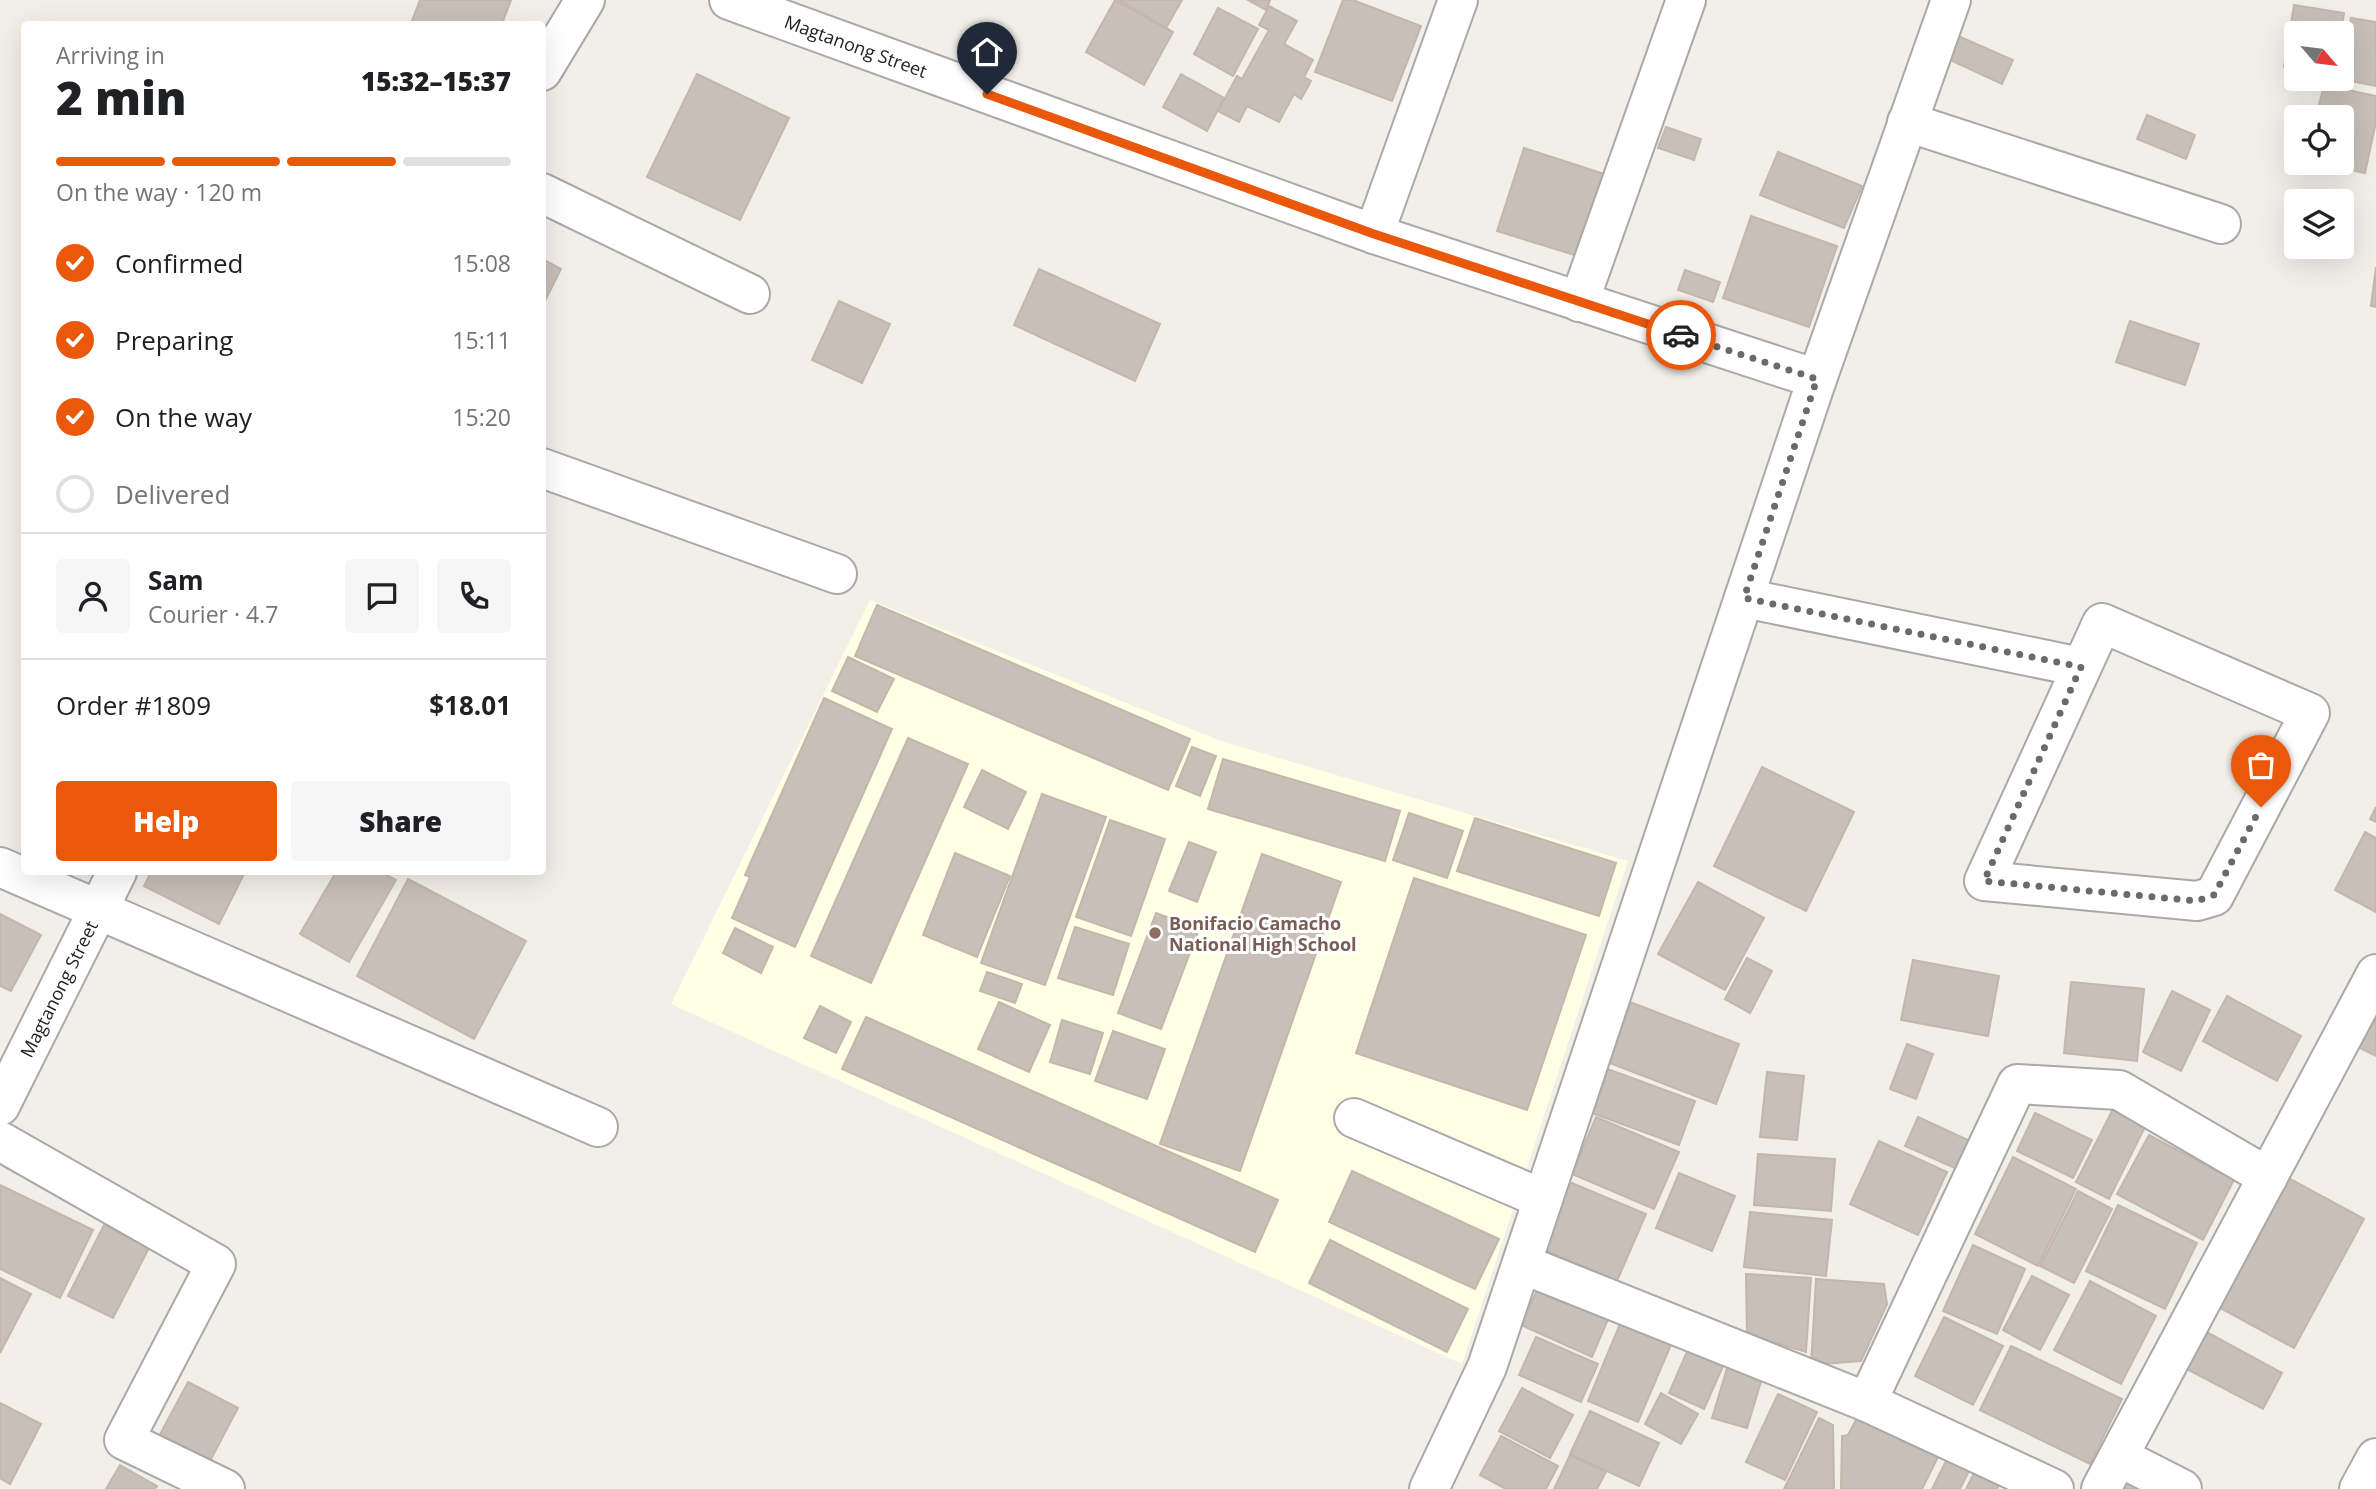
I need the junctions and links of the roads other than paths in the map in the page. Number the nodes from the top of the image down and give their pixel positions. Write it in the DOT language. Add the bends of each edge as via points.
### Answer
graph roads {
  1 [pos="585,0"];
  2 [pos="729,0"];
  3 [pos="1458,0"];
  4 [pos="1686,0"];
  5 [pos="1951,0"];
  6 [pos="546,64"];
  7 [pos="1907,122"];
  8 [pos="546,194"];
  9 [pos="2221,224"];
  10 [pos="1374,234"];
  11 [pos="750,294"];
  12 [pos="1579,302"];
  13 [pos="1817,379"];
  14 [pos="547,480"];
  15 [pos="837,574"];
  16 [pos="1744,598"];
  17 [pos="2081,667"];
  18 [pos="0,867"];
  19 [pos="115,875"];
  20 [pos="96,911"];
  21 [pos="2376,974"];
  22 [pos="0,1106"];
  23 [pos="1354,1118"];
  24 [pos="598,1128"];
  25 [pos="0,1141"];
  26 [pos="2268,1177"];
  27 [pos="1543,1199"];
  28 [pos="1522,1264"];
  29 [pos="1867,1402"];
  30 [pos="2119,1457"];
  31 [pos="2376,1458"];
  32 [pos="225,1489"];
  33 [pos="1429,1489"];
  34 [pos="2054,1489"];
  35 [pos="2101,1489"];
  36 [pos="2182,1489"];
  37 [pos="2359,1489"];
  1 -- 6 [label="street"];
  2 -- 10 [label="street, Magtanong Street"];
  3 -- 10 [label="street"];
  4 -- 12 [label="street"];
  5 -- 7 [label="street"];
  7 -- 9 [label="street"];
  7 -- 13 [label="street"];
  8 -- 11 [label="street"];
  10 -- 12 [label="street, Magtanong Street"];
  12 -- 13 [label="street, Magtanong Street"];
  13 -- 16 [label="street"];
  14 -- 15 [label="street"];
  16 -- 17 [label="street"];
  16 -- 27 [label="street"];
  17 -- 17 [label="street" via="1984,881 2197,901 2214,895 2309,713 2102,623"];
  18 -- 20 [label="street"];
  19 -- 20 [label="street, Magtanong Street"];
  20 -- 22 [label="street, Magtanong Street"];
  20 -- 24 [label="street"];
  21 -- 26 [label="street"];
  23 -- 27 [label="street"];
  25 -- 32 [label="street" via="216,1264 124,1440"];
  26 -- 29 [label="street" via="2119,1090 2017,1084"];
  26 -- 30 [label="street"];
  27 -- 28 [label="street"];
  28 -- 29 [label="street"];
  28 -- 33 [label="street" via="1487,1367"];
  29 -- 34 [label="street"];
  30 -- 35 [label="street"];
  30 -- 36 [label="street"];
  31 -- 37 [label="street"];
}
